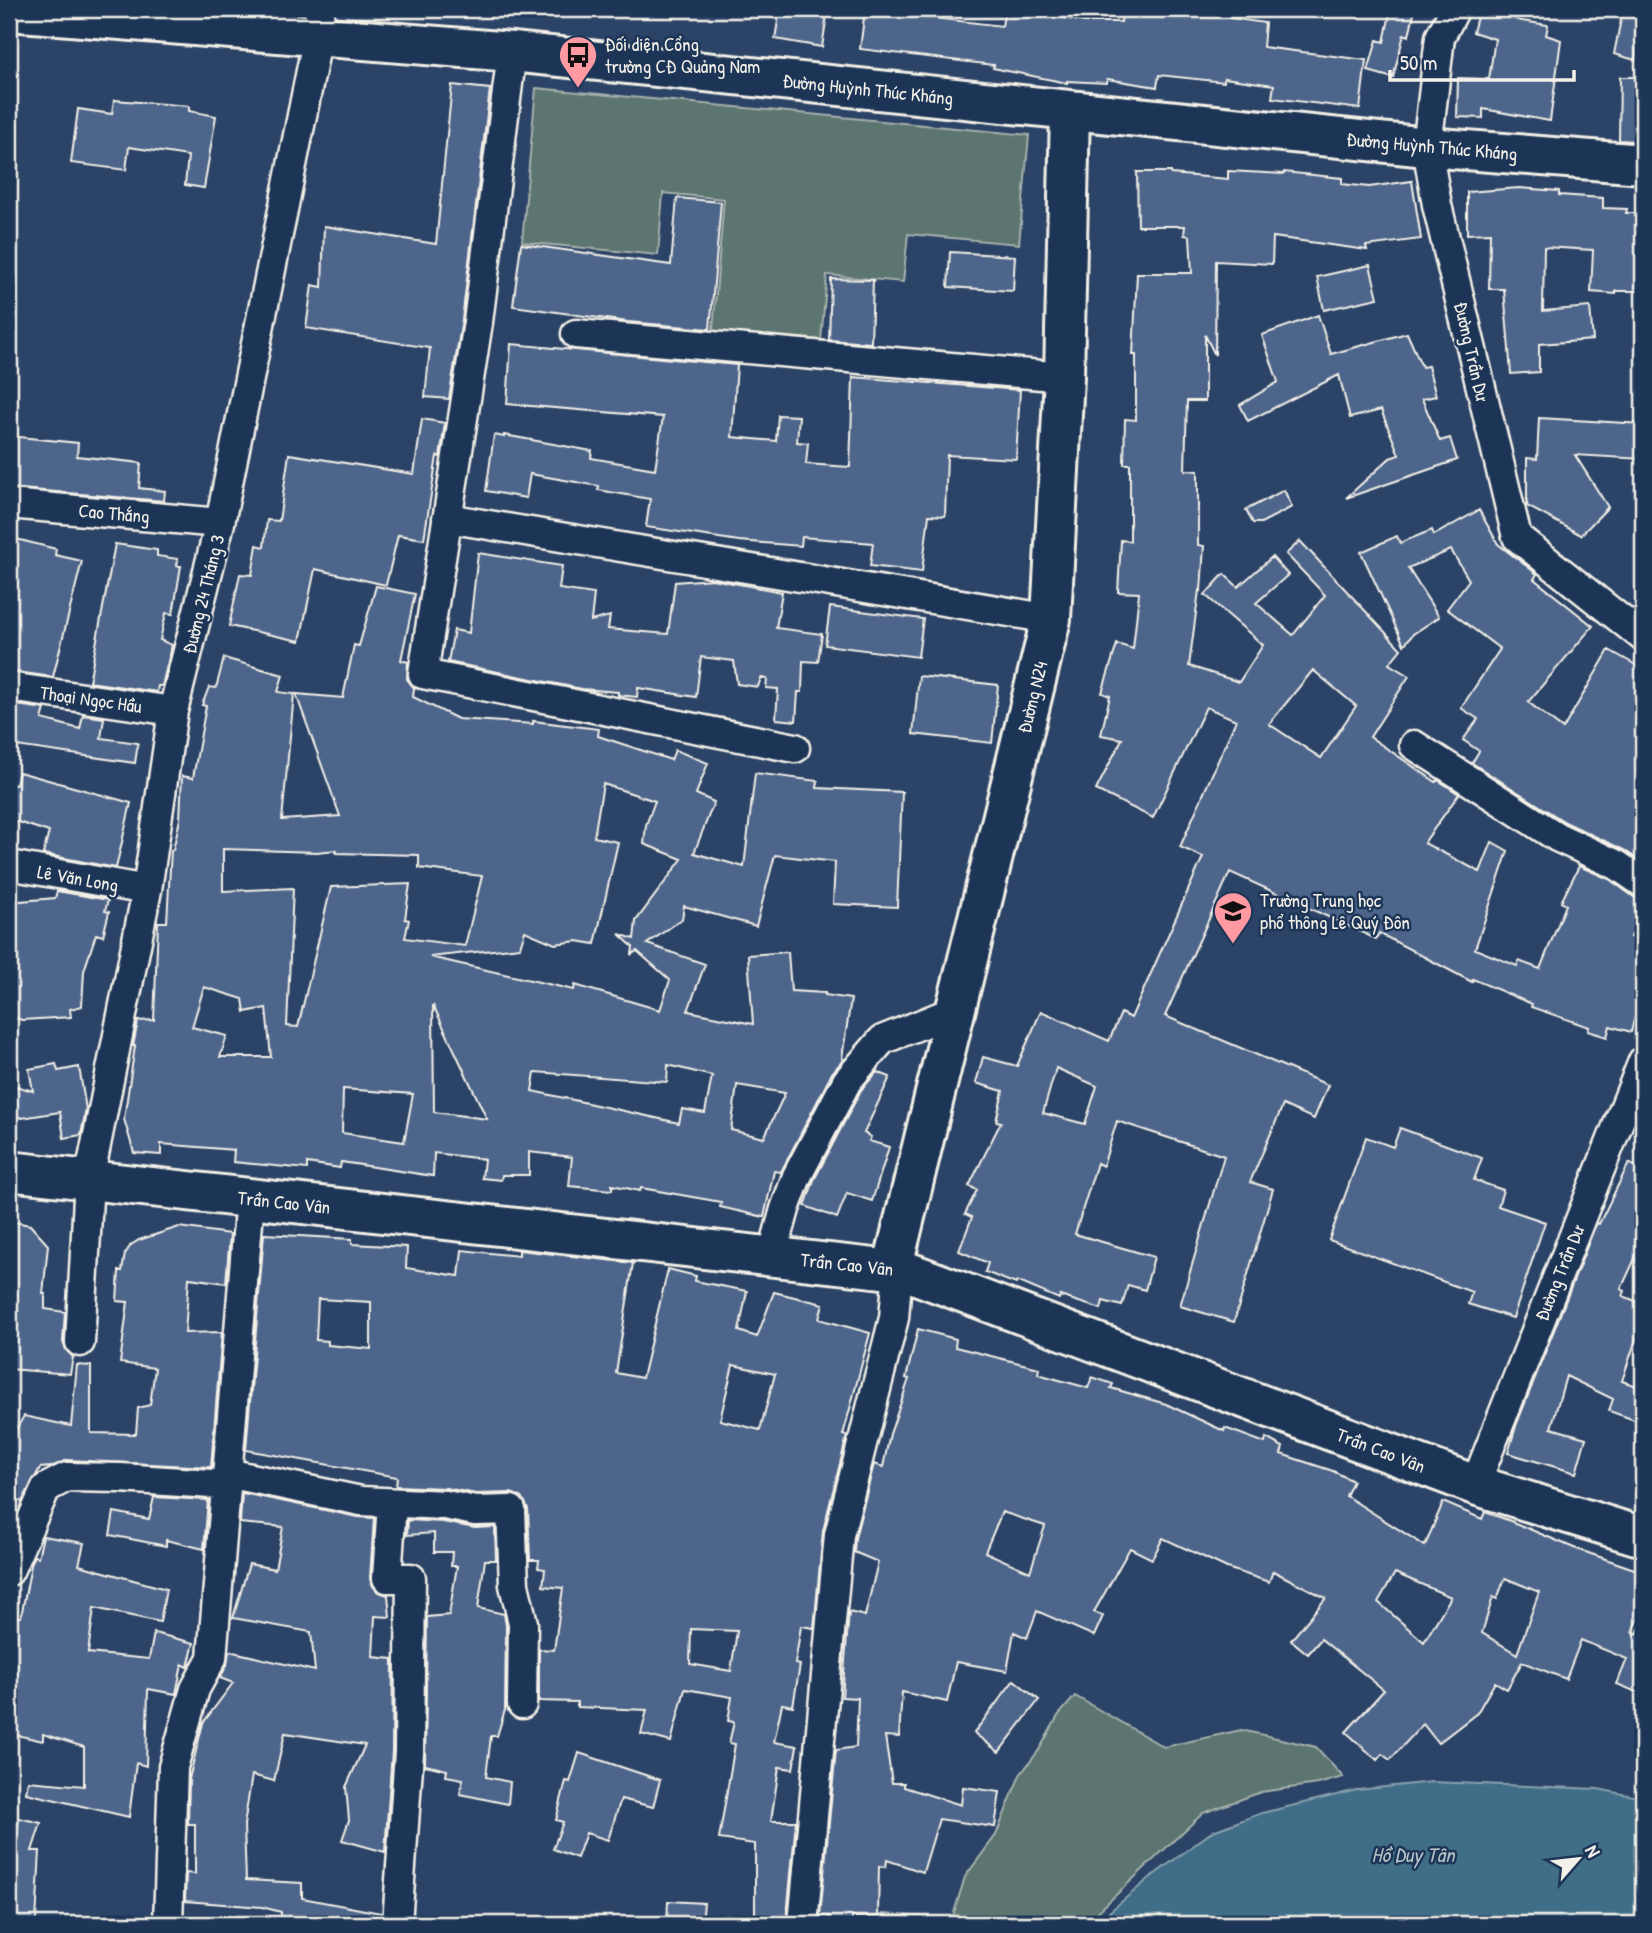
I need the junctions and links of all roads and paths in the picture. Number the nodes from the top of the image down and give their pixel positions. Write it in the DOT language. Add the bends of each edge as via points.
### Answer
graph roads {
  1 [pos="1455,9"];
  2 [pos="9,11"];
  3 [pos="319,22"];
  4 [pos="512,52"];
  5 [pos="1070,110"];
  6 [pos="1427,147"];
  7 [pos="1643,164"];
  8 [pos="576,334"];
  9 [pos="1064,377"];
  10 [pos="9,503"];
  11 [pos="447,518"];
  12 [pos="220,523"];
  13 [pos="1051,619"];
  14 [pos="1643,637"];
  15 [pos="9,687"];
  16 [pos="173,711"];
  17 [pos="1414,745"];
  18 [pos="795,748"];
  19 [pos="9,865"];
  20 [pos="1643,883"];
  21 [pos="147,890"];
  22 [pos="956,1010"];
  23 [pos="1643,1061"];
  24 [pos="9,1171"];
  25 [pos="89,1180"];
  26 [pos="250,1198"];
  27 [pos="772,1256"];
  28 [pos="895,1269"];
  29 [pos="80,1342"];
  30 [pos="227,1479"];
  31 [pos="1475,1485"];
  32 [pos="392,1503"];
  33 [pos="1643,1537"];
  34 [pos="9,1571"];
  35 [pos="522,1704"];
  36 [pos="167,1924"];
  37 [pos="397,1924"];
  38 [pos="803,1924"];
  1 -- 6 [label="street, Đường Trần Dư" via="1440,37"];
  2 -- 3 [label="street, Đường Huỳnh Thúc Kháng"];
  3 -- 4 [label="street, Đường Huỳnh Thúc Kháng"];
  3 -- 12 [label="street, Đường 24 Tháng 3"];
  4 -- 5 [label="street, Đường Huỳnh Thúc Kháng"];
  4 -- 11 [label="street" via="478,322"];
  5 -- 6 [label="street, Đường Huỳnh Thúc Kháng"];
  5 -- 9 [label="street, Đường N24"];
  6 -- 7 [label="street, Đường Huỳnh Thúc Kháng"];
  6 -- 14 [label="street, Đường Trần Dư" via="1517,537"];
  8 -- 9 [label="street"];
  9 -- 13 [label="street, Đường N24"];
  10 -- 12 [label="street, Cao Thắng"];
  11 -- 13 [label="street"];
  11 -- 18 [label="street" via="423,674"];
  12 -- 16 [label="street, Đường 24 Tháng 3"];
  13 -- 22 [label="street, Đường N24"];
  15 -- 16 [label="street, Thoại Ngọc Hầu"];
  16 -- 21 [label="street, Đường 24 Tháng 3"];
  17 -- 20 [label="street" via="1557,837"];
  19 -- 21 [label="street, Lê Văn Long"];
  21 -- 25 [label="street, Đường 24 Tháng 3"];
  22 -- 27 [label="street" via="882,1040 847,1081 797,1175"];
  22 -- 28 [label="street, Đường N24"];
  23 -- 31 [label="street, Đường Trần Dư"];
  24 -- 25 [label="street, Trần Cao Vân"];
  25 -- 26 [label="street, Trần Cao Vân"];
  25 -- 29 [label="street, Đường 24 Tháng 3"];
  26 -- 27 [label="street, Trần Cao Vân"];
  26 -- 30 [label="street"];
  27 -- 28 [label="street, Trần Cao Vân"];
  28 -- 31 [label="street, Trần Cao Vân"];
  28 -- 38 [label="street" via="894,1318 839,1535"];
  30 -- 32 [label="street"];
  30 -- 34 [label="street" via="67,1477 46,1488"];
  30 -- 36 [label="street" via="212,1658 195,1689 173,1767"];
  31 -- 33 [label="street, Trần Cao Vân"];
  32 -- 35 [label="street" via="511,1510 514,1584 523,1623"];
  32 -- 37 [label="street" via="387,1578 411,1577 409,1752"];
}
